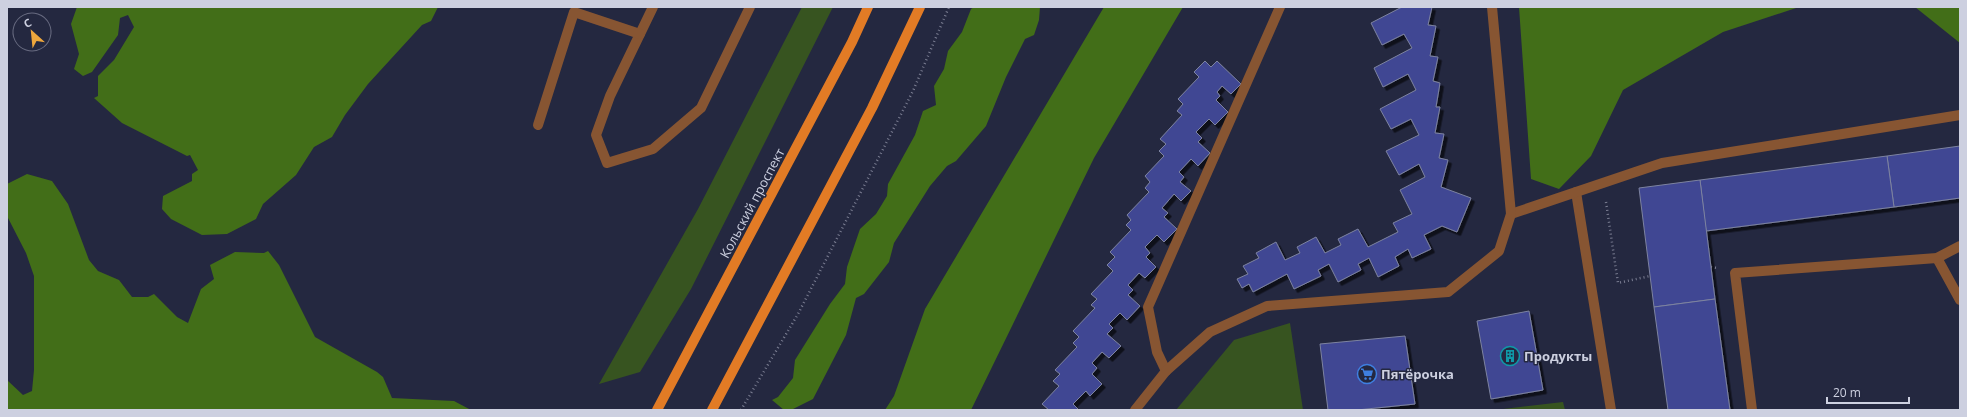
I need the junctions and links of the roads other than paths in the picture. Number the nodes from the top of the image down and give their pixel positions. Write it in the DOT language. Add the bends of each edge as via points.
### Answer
graph roads {
  1 [pos="653,7"];
  2 [pos="750,7"];
  3 [pos="868,7"];
  4 [pos="920,7"];
  5 [pos="1280,7"];
  6 [pos="1492,7"];
  7 [pos="640,34"];
  8 [pos="1960,115"];
  9 [pos="538,126"];
  10 [pos="1576,192"];
  11 [pos="1511,214"];
  12 [pos="1960,246"];
  13 [pos="1937,258"];
  14 [pos="1960,300"];
  15 [pos="1166,371"];
  16 [pos="657,410"];
  17 [pos="712,410"];
  18 [pos="1135,410"];
  19 [pos="1611,410"];
  20 [pos="1752,410"];
  1 -- 7 [label="lane"];
  2 -- 7 [label="lane" via="702,108 653,149 608,163 596,135 610,96"];
  3 -- 16 [label="main road, Кольский проспект"];
  4 -- 17 [label="main road" via="872,108"];
  5 -- 15 [label="lane" via="1148,307 1157,352"];
  6 -- 11 [label="lane"];
  7 -- 9 [label="lane" via="574,12"];
  8 -- 10 [label="lane" via="1662,163"];
  10 -- 11 [label="lane"];
  10 -- 19 [label="lane"];
  11 -- 15 [label="lane" via="1499,251 1448,292 1267,306 1210,332"];
  12 -- 13 [label="lane"];
  13 -- 14 [label="lane"];
  13 -- 20 [label="lane" via="1735,272"];
  15 -- 18 [label="lane"];
}
